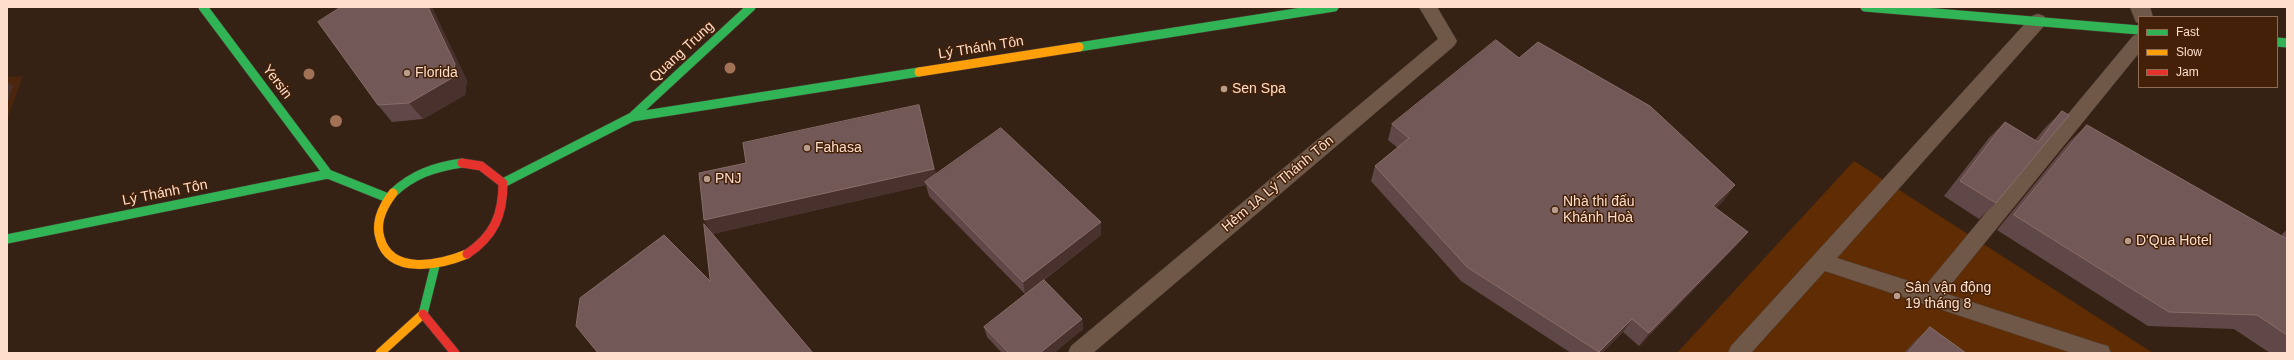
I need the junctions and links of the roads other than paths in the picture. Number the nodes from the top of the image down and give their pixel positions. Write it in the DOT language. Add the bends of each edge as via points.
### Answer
graph roads {
  1 [pos="203,7"];
  2 [pos="751,7"];
  3 [pos="1334,7"];
  4 [pos="1428,7"];
  5 [pos="1865,7"];
  6 [pos="2038,21"];
  7 [pos="2138,30"];
  8 [pos="2138,42"];
  9 [pos="632,117"];
  10 [pos="328,174"];
  11 [pos="503,183"];
  12 [pos="388,198"];
  13 [pos="7,239"];
  14 [pos="1820,261"];
  15 [pos="435,266"];
  16 [pos="1929,296"];
  17 [pos="423,314"];
  18 [pos="380,353"];
  19 [pos="455,353"];
  20 [pos="1078,353"];
  21 [pos="1738,353"];
  22 [pos="2101,353"];
  1 -- 10 [label="street, Yersin"];
  2 -- 9 [label="street, Quang Trung"];
  3 -- 9 [label="street, Lý Thánh Tôn"];
  4 -- 20 [label="lane, Hẻm 1A Lý Thánh Tôn" via="1448,41"];
  5 -- 6 [label="street"];
  6 -- 7 [label="street"];
  6 -- 14 [label="lane"];
  8 -- 16 [label="lane"];
  9 -- 11 [label="street"];
  10 -- 12 [label="street"];
  10 -- 13 [label="street, Lý Thánh Tôn"];
  11 -- 12 [label="street" via="481,166 462,163 441,165 423,171"];
  11 -- 15 [label="street" via="504,207 497,225 483,241 461,257"];
  12 -- 15 [label="street" via="378,227 379,241 391,257 411,265"];
  14 -- 16 [label="lane"];
  14 -- 21 [label="lane"];
  15 -- 17 [label="street"];
  16 -- 22 [label="lane"];
  17 -- 18 [label="street"];
  17 -- 19 [label="street"];
}
